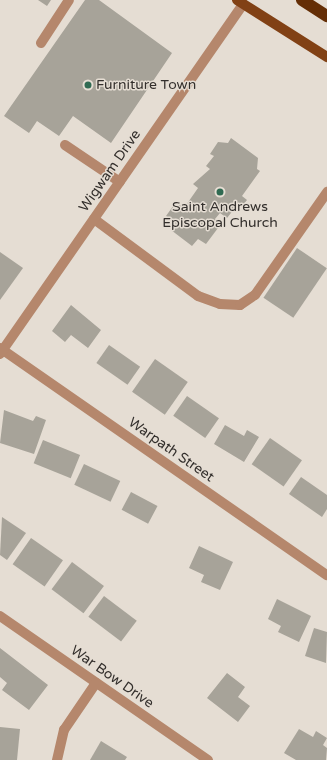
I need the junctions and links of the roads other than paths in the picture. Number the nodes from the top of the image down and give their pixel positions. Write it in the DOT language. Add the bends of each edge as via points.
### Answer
graph roads {
  1 [pos="69,0"];
  2 [pos="302,0"];
  3 [pos="240,2"];
  4 [pos="327,16"];
  5 [pos="41,43"];
  6 [pos="327,57"];
  7 [pos="65,145"];
  8 [pos="120,182"];
  9 [pos="327,192"];
  10 [pos="94,219"];
  11 [pos="1,351"];
  12 [pos="327,575"];
  13 [pos="0,616"];
  14 [pos="96,683"];
  15 [pos="57,760"];
  16 [pos="208,760"];
  1 -- 5 [label="street"];
  2 -- 4 [label="highway"];
  3 -- 6 [label="main road"];
  3 -- 8 [label="street, Wigwam Drive"];
  7 -- 8 [label="street"];
  8 -- 10 [label="street, Wigwam Drive"];
  9 -- 10 [label="street" via="255,295 240,305 220,304 198,296"];
  10 -- 11 [label="street, Wigwam Drive"];
  11 -- 12 [label="street, Warpath Street"];
  13 -- 14 [label="street, War Bow Drive"];
  14 -- 15 [label="street" via="64,730"];
  14 -- 16 [label="street, War Bow Drive"];
}
